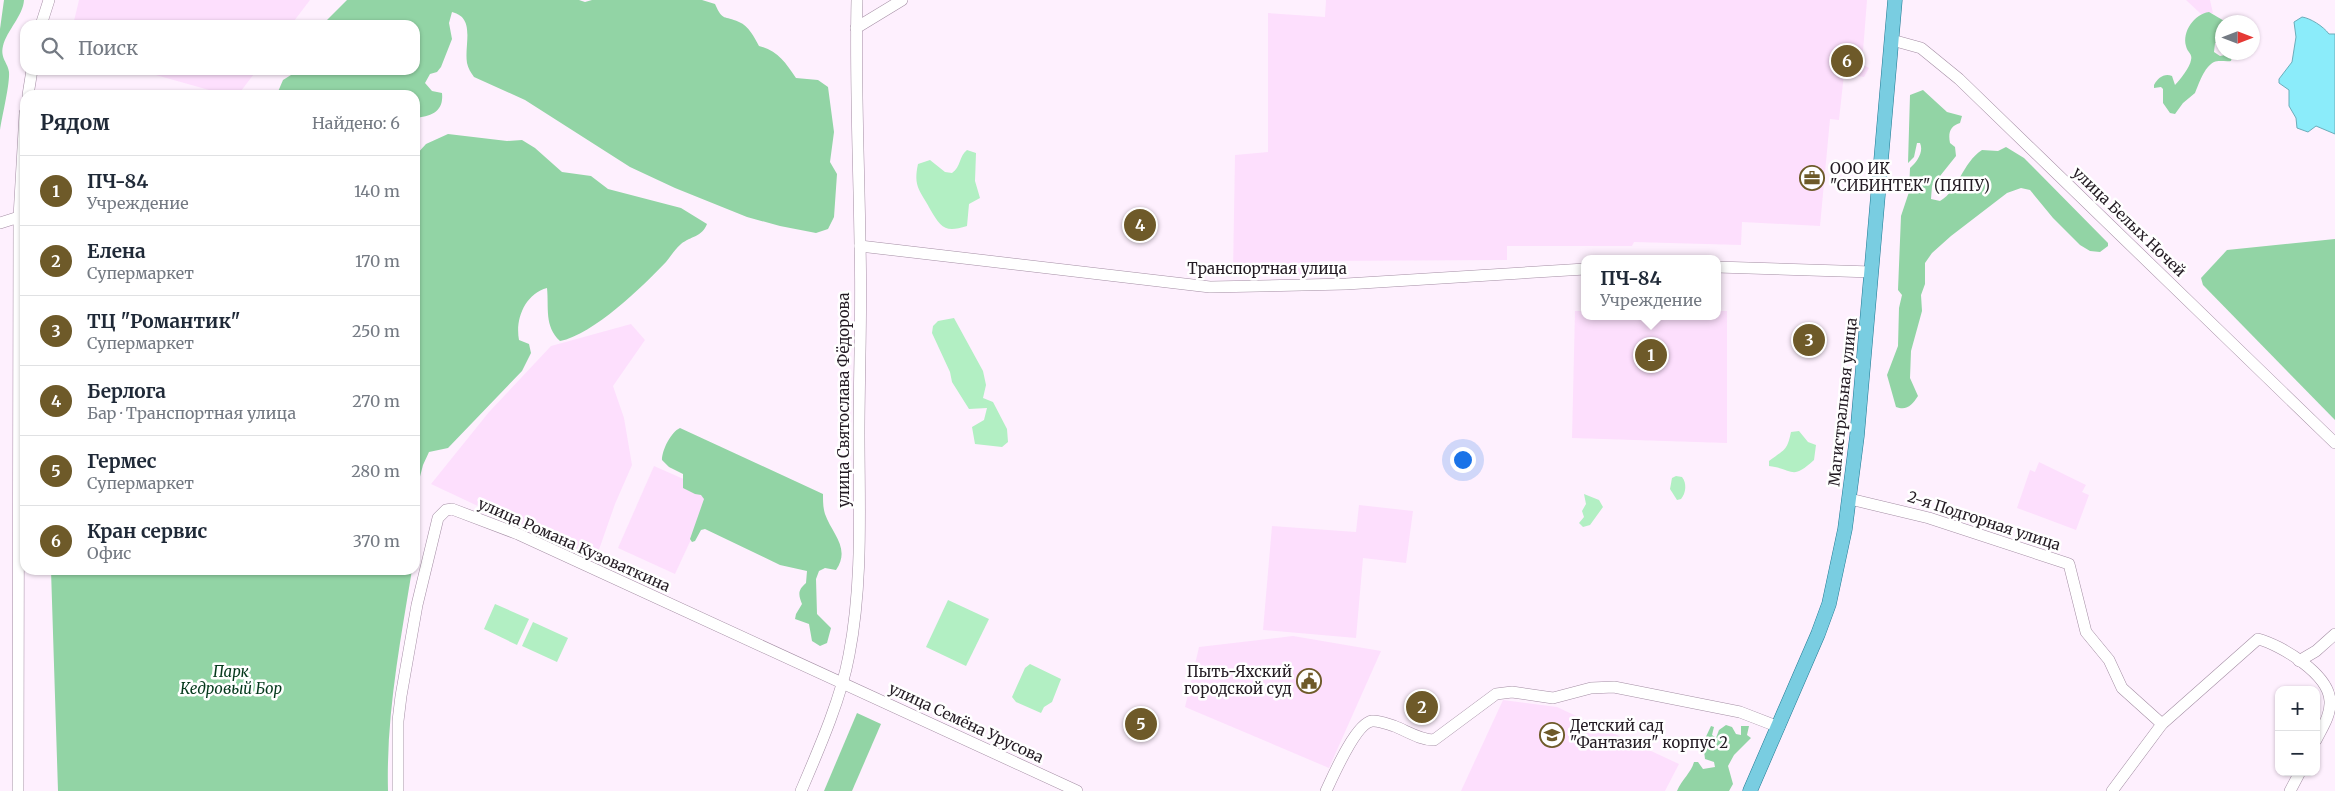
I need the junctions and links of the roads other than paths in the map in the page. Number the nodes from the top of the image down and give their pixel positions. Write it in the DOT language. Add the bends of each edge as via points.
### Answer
graph roads {
  1 [pos="49,0"];
  2 [pos="857,0"];
  3 [pos="902,0"];
  4 [pos="1895,0"];
  5 [pos="43,20"];
  6 [pos="856,28"];
  7 [pos="1892,40"];
  8 [pos="31,75"];
  9 [pos="29,90"];
  10 [pos="20,200"];
  11 [pos="19,217"];
  12 [pos="0,223"];
  13 [pos="860,246"];
  14 [pos="1721,267"];
  15 [pos="1581,269"];
  16 [pos="1872,272"];
  17 [pos="2335,443"];
  18 [pos="1850,499"];
  19 [pos="2335,634"];
  20 [pos="2299,661"];
  21 [pos="842,682"];
  22 [pos="2162,724"];
  23 [pos="1779,727"];
  24 [pos="2320,731"];
  25 [pos="2298,776"];
  26 [pos="18,791"];
  27 [pos="398,791"];
  28 [pos="801,791"];
  29 [pos="1077,791"];
  30 [pos="1326,791"];
  31 [pos="1750,791"];
  32 [pos="2112,791"];
  33 [pos="2290,791"];
  1 -- 5 [label="street"];
  2 -- 6 [label="street, улица Святослава Фёдорова"];
  3 -- 6 [label="street"];
  4 -- 7 [label="main road, Магистральная улица"];
  6 -- 13 [label="street, улица Святослава Фёдорова"];
  7 -- 16 [label="main road, Магистральная улица"];
  7 -- 17 [label="street, улица Белых Ночей" via="1921,48 1959,79"];
  8 -- 9 [label="street"];
  10 -- 11 [label="street"];
  11 -- 12 [label="street"];
  11 -- 26 [label="street"];
  13 -- 15 [label="street, Транспортная улица" via="1210,287 1346,284"];
  13 -- 21 [label="street, улица Святослава Фёдорова" via="856,595 849,656"];
  14 -- 16 [label="street"];
  16 -- 18 [label="main road, Магистральная улица"];
  18 -- 22 [label="street, 2-я Подгорная улица" via="1929,518 2069,564 2086,632 2109,660 2122,688"];
  18 -- 23 [label="main road, Магистральная улица" via="1829,604"];
  19 -- 20 [label="street"];
  20 -- 22 [label="street" via="2281,647 2258,639"];
  20 -- 24 [label="street" via="2329,692 2329,712"];
  21 -- 27 [label="street, улица Романа Кузоваткина" via="518,534 461,511 446,510 436,523 404,678 398,721"];
  21 -- 28 [label="street, улица Святослава Фёдорова"];
  21 -- 29 [label="street, улица Семёна Урусова"];
  22 -- 32 [label="street"];
  23 -- 30 [label="street" via="1740,712 1614,686 1553,698 1506,692 1496,694 1434,740 1380,721 1370,721 1350,745"];
  23 -- 31 [label="main road, Магистральная улица"];
  25 -- 33 [label="street"];
}
